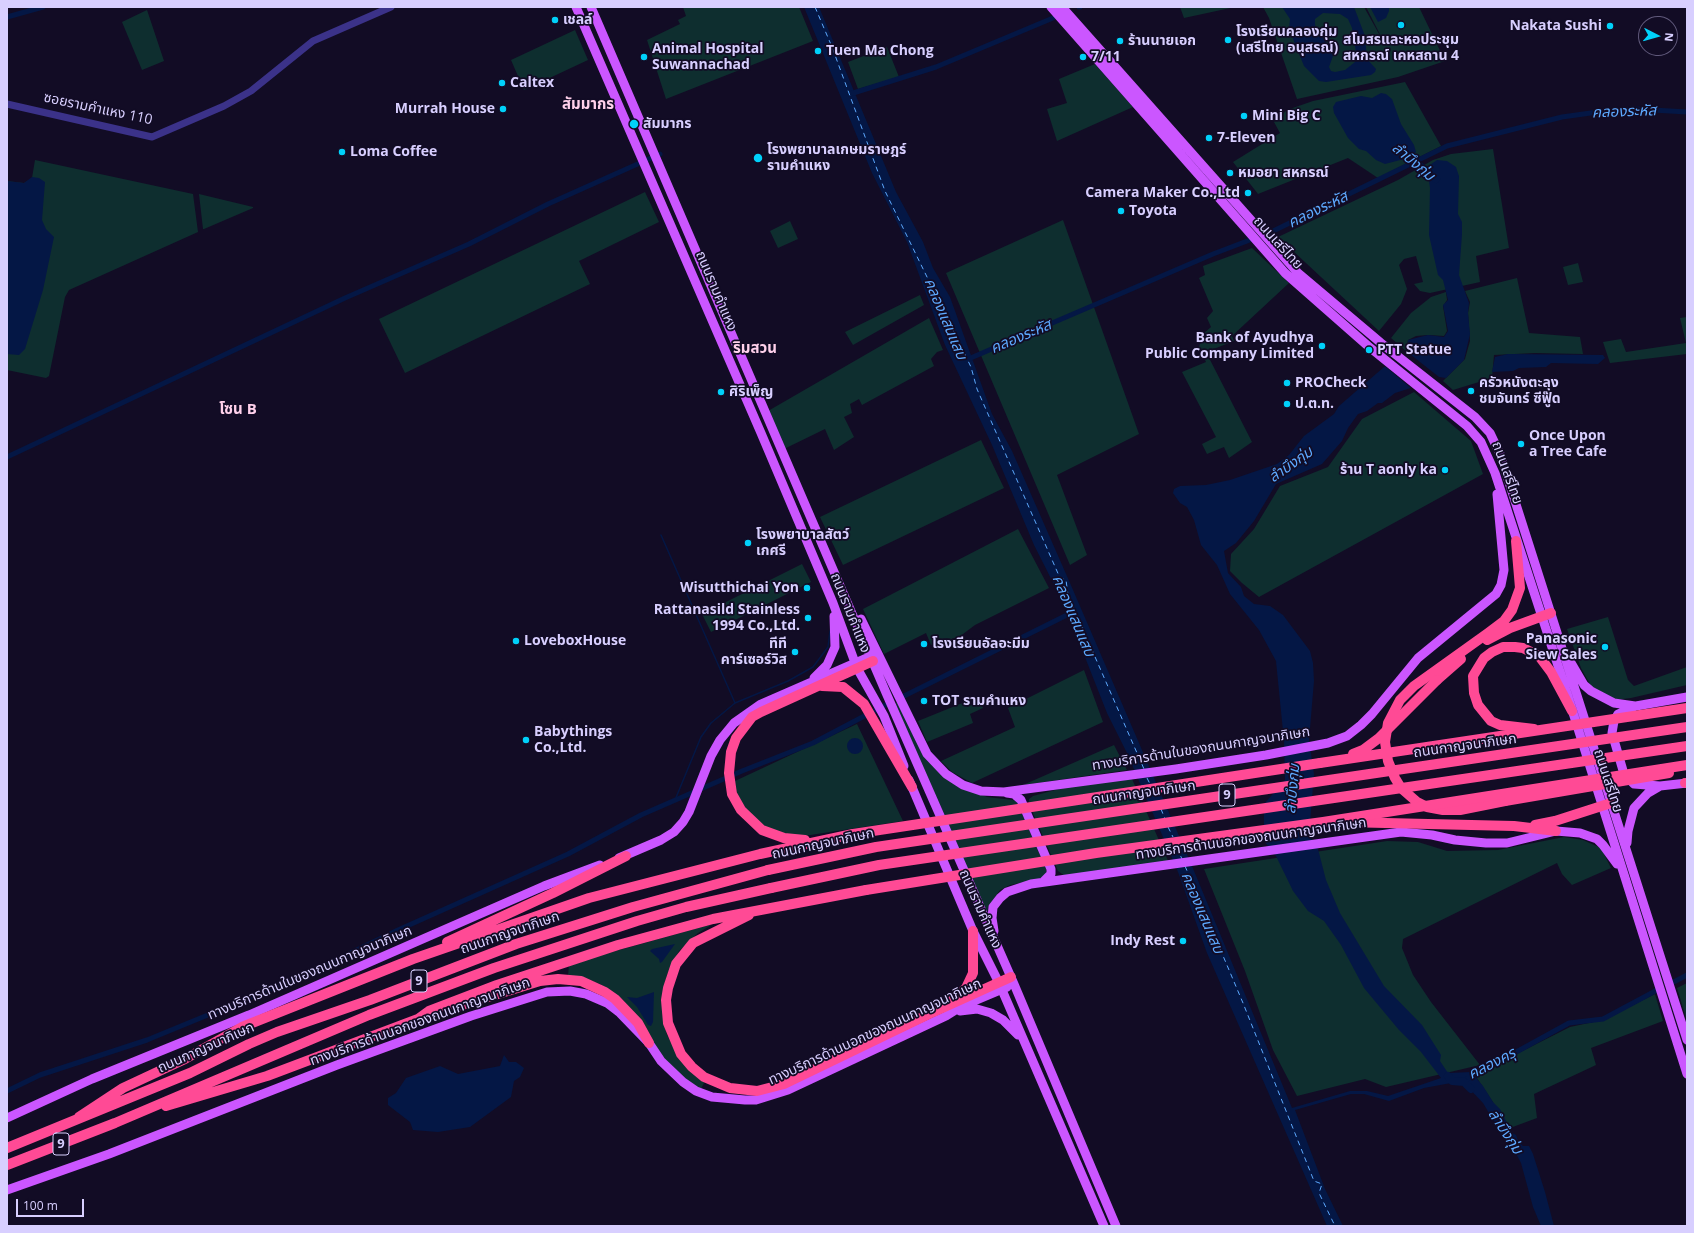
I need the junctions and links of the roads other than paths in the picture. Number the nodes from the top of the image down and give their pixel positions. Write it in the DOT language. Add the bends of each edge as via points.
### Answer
graph roads {
  1 [pos="391,7"];
  2 [pos="576,7"];
  3 [pos="591,7"];
  4 [pos="1051,7"];
  5 [pos="1062,7"];
  6 [pos="7,104"];
  7 [pos="1251,228"];
  8 [pos="779,446"];
  9 [pos="768,451"];
  10 [pos="1497,481"];
  11 [pos="816,532"];
  12 [pos="804,537"];
  13 [pos="1516,541"];
  14 [pos="846,596"];
  15 [pos="832,603"];
  16 [pos="1546,615"];
  17 [pos="1488,633"];
  18 [pos="1561,646"];
  19 [pos="1472,650"];
  20 [pos="872,658"];
  21 [pos="856,665"];
  22 [pos="805,685"];
  23 [pos="817,687"];
  24 [pos="891,692"];
  25 [pos="1687,697"];
  26 [pos="1636,706"];
  27 [pos="1687,708"];
  28 [pos="1572,711"];
  29 [pos="1687,727"];
  30 [pos="1541,730"];
  31 [pos="1687,746"];
  32 [pos="1320,763"];
  33 [pos="1687,766"];
  34 [pos="1687,769"];
  35 [pos="1686,783"];
  36 [pos="1660,786"];
  37 [pos="912,787"];
  38 [pos="1033,788"];
  39 [pos="1004,792"];
  40 [pos="1606,804"];
  41 [pos="1323,822"];
  42 [pos="1514,826"];
  43 [pos="1556,831"];
  44 [pos="821,840"];
  45 [pos="1626,848"];
  46 [pos="626,856"];
  47 [pos="1625,876"];
  48 [pos="1065,878"];
  49 [pos="1044,881"];
  50 [pos="763,908"];
  51 [pos="974,931"];
  52 [pos="996,943"];
  53 [pos="413,959"];
  54 [pos="1012,980"];
  55 [pos="1000,986"];
  56 [pos="929,1014"];
  57 [pos="471,1016"];
  58 [pos="946,1016"];
  59 [pos="418,1019"];
  60 [pos="1022,1039"];
  61 [pos="1687,1040"];
  62 [pos="649,1043"];
  63 [pos="1687,1074"];
  64 [pos="79,1117"];
  65 [pos="7,1118"];
  66 [pos="115,1123"];
  67 [pos="7,1148"];
  68 [pos="7,1165"];
  69 [pos="7,1186"];
  70 [pos="7,1190"];
  71 [pos="1104,1226"];
  72 [pos="1116,1226"];
  1 -- 6 [label="street, ซอยรามคำแหง 110" via="313,41 251,91 224,106 152,136"];
  2 -- 9 [label="main road, ถนนรามคำแหง"];
  3 -- 8 [label="main road, ถนนรามคำแหง"];
  4 -- 7 [label="main road, ถนนเสรีไทย"];
  5 -- 7 [label="main road, ถนนเสรีไทย"];
  7 -- 10 [label="main road, ถนนเสรีไทย" via="1261,247 1300,288 1475,434 1487,453"];
  7 -- 16 [label="main road, ถนนเสรีไทย" via="1270,243 1307,281 1380,343 1475,417 1490,433 1500,454"];
  8 -- 9 [label="main road"];
  8 -- 11 [label="main road, ถนนรามคำแหง"];
  9 -- 12 [label="main road, ถนนรามคำแหง"];
  10 -- 13 [label="main road, ถนนเสรีไทย"];
  10 -- 38 [label="main road, ทางบริการด้านในของถนนกาญจนาภิเษก" via="1504,570 1499,589 1493,598 1418,658 1372,714 1347,736 1328,743 1266,755"];
  11 -- 12 [label="main road"];
  11 -- 14 [label="main road, ถนนรามคำแหง"];
  12 -- 15 [label="main road, ถนนรามคำแหง"];
  13 -- 16 [label="main road, ถนนเสรีไทย"];
  13 -- 17 [label="highway" via="1520,588 1517,600 1504,621"];
  14 -- 20 [label="main road, ถนนรามคำแหง"];
  14 -- 24 [label="main road, ทางบริการด้านในของถนนกาญจนาภิเษก" via="859,614"];
  15 -- 21 [label="main road, ถนนรามคำแหง"];
  15 -- 22 [label="main road" via="835,647 827,665"];
  16 -- 18 [label="main road, ถนนเสรีไทย"];
  16 -- 19 [label="highway" via="1510,628"];
  16 -- 28 [label="main road, ถนนเสรีไทย"];
  17 -- 19 [label="highway"];
  17 -- 34 [label="highway, bridge" via="1414,686 1400,700 1388,723 1385,742 1394,778 1417,802 1427,807 1455,810"];
  18 -- 26 [label="main road" via="1584,685 1591,692 1614,703"];
  18 -- 40 [label="main road, ถนนเสรีไทย"];
  19 -- 32 [label="highway, bridge" via="1363,750"];
  20 -- 21 [label="highway"];
  20 -- 24 [label="main road, ถนนรามคำแหง"];
  21 -- 22 [label="main road, ทางบริการด้านในของถนนกาญจนาภิเษก"];
  21 -- 23 [label="highway"];
  21 -- 37 [label="main road, ถนนรามคำแหง" via="884,716"];
  22 -- 46 [label="main road, ทางบริการด้านในของถนนกาญจนาภิเษก" via="752,709 729,727 711,756 683,822 674,832 661,840"];
  23 -- 37 [label="highway" via="843,687 864,704"];
  23 -- 44 [label="highway" via="752,718 739,732 729,761 729,773 732,794 741,810 762,830 784,838"];
  24 -- 39 [label="main road, ทางบริการด้านในของถนนกาญจนาภิเษก" via="904,707 927,754 946,774 970,787"];
  24 -- 52 [label="main road, ถนนรามคำแหง" via="895,711"];
  25 -- 26 [label="main road"];
  26 -- 36 [label="main road" via="1618,714 1614,721 1612,733 1618,757 1624,774 1634,784"];
  27 -- 30 [label="highway, bridge"];
  28 -- 30 [label="highway, bridge" via="1543,660 1523,648 1503,647 1492,652 1478,666 1473,682 1478,705 1491,721 1510,727"];
  28 -- 40 [label="main road, ถนนเสรีไทย"];
  29 -- 64 [label="highway, ถนนกาญจนาภิเษก / 9, bridge" via="876,847 768,870 633,907 516,944 370,1000 277,1032 190,1073"];
  30 -- 32 [label="highway, bridge"];
  31 -- 66 [label="highway, ถนนกาญจนาภิเษก / 9, bridge" via="879,865 686,907 494,968 369,1014"];
  32 -- 44 [label="highway, bridge"];
  33 -- 41 [label="highway, bridge"];
  35 -- 36 [label="main road"];
  36 -- 45 [label="main road" via="1648,793 1634,808"];
  37 -- 51 [label="main road, ถนนรามคำแหง"];
  38 -- 39 [label="main road, ทางบริการด้านในของถนนกาญจนาภิเษก"];
  38 -- 48 [label="main road" via="1027,803 1054,868"];
  39 -- 49 [label="main road" via="1014,794 1021,800 1051,870 1051,874"];
  40 -- 42 [label="highway" via="1550,823"];
  40 -- 45 [label="main road, ถนนเสรีไทย"];
  40 -- 47 [label="main road, ถนนเสรีไทย"];
  41 -- 42 [label="highway, bridge"];
  41 -- 50 [label="highway, bridge" via="1096,852"];
  42 -- 43 [label="highway"];
  43 -- 47 [label="main road, ทางบริการด้านนอกของถนนกาญจนาภิเษก" via="1580,833 1596,840 1610,853"];
  43 -- 48 [label="main road, ทางบริการด้านนอกของถนนกาญจนาภิเษก" via="1507,843 1470,842 1401,832"];
  44 -- 53 [label="highway" via="589,898"];
  45 -- 61 [label="main road, ถนนเสรีไทย"];
  46 -- 53 [label="highway"];
  46 -- 65 [label="main road, ทางบริการด้านในของถนนกาญจนาภิเษก" via="544,886 249,1015 92,1079"];
  47 -- 63 [label="main road, ถนนเสรีไทย"];
  48 -- 49 [label="main road, ทางบริการด้านนอกของถนนกาญจนาภิเษก"];
  49 -- 52 [label="main road, ทางบริการด้านนอกของถนนกาญจนาภิเษก" via="1007,892 993,907"];
  50 -- 56 [label="highway" via="693,943 676,964 672,974 666,1000 668,1023 681,1054 704,1077 730,1088 757,1091 770,1089"];
  50 -- 59 [label="highway" via="612,946 497,985 429,1011"];
  51 -- 55 [label="main road, ถนนรามคำแหง"];
  51 -- 56 [label="highway" via="974,964 969,982 960,993"];
  52 -- 54 [label="main road, ถนนรามคำแหง"];
  53 -- 64 [label="highway" via="242,1027 185,1059 123,1088"];
  54 -- 55 [label="highway"];
  54 -- 72 [label="main road, ถนนรามคำแหง"];
  55 -- 56 [label="highway"];
  55 -- 58 [label="main road, ทางบริการด้านนอกของถนนกาญจนาภิเษก"];
  55 -- 60 [label="main road, ถนนรามคำแหง"];
  57 -- 62 [label="main road, ทางบริการด้านนอกของถนนกาญจนาภิเษก" via="547,992 570,991 586,994 607,1003"];
  57 -- 69 [label="main road" via="467,1013"];
  57 -- 70 [label="main road, ทางบริการด้านนอกของถนนกาญจนาภิเษก" via="109,1154"];
  58 -- 60 [label="main road" via="970,1009 984,1010 1003,1020"];
  58 -- 62 [label="main road, ทางบริการด้านนอกของถนนกาญจนาภิเษก" via="788,1090 756,1100 719,1098 696,1091 669,1069"];
  59 -- 62 [label="highway" via="540,981 569,979 593,986 615,999 638,1023"];
  59 -- 66 [label="highway" via="267,1076"];
  60 -- 71 [label="main road, ถนนรามคำแหง"];
  64 -- 67 [label="highway, ถนนกาญจนาภิเษก / 9"];
  66 -- 68 [label="highway, ถนนกาญจนาภิเษก / 9"];
}
